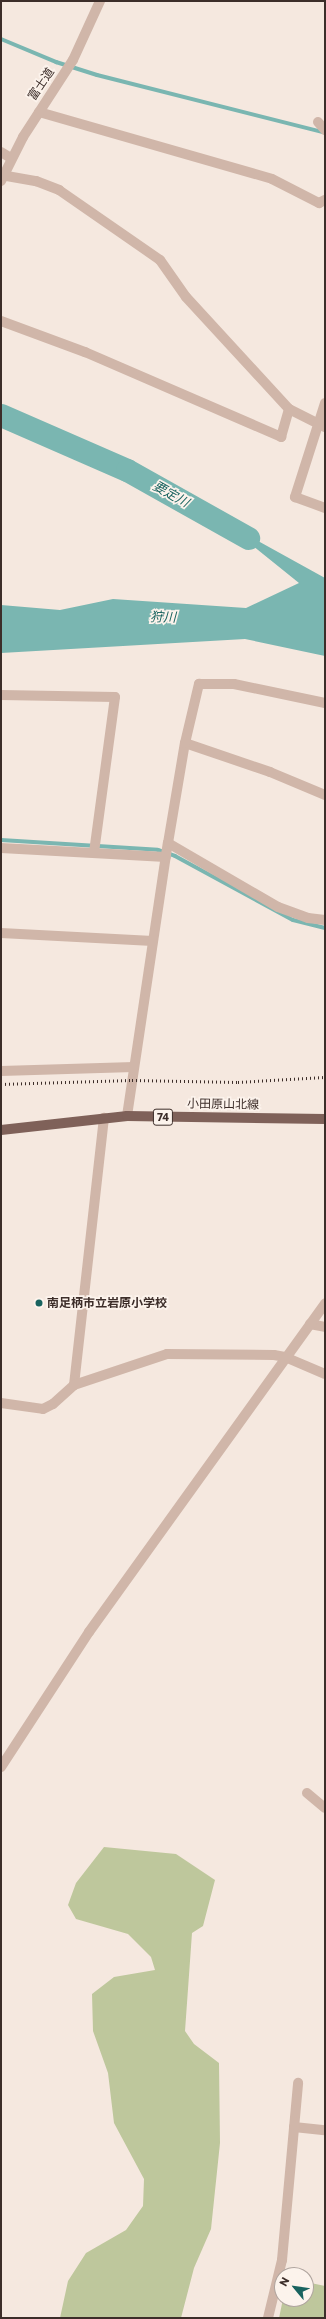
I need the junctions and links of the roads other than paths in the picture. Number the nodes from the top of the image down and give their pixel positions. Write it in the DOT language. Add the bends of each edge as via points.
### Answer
graph roads {
  1 [pos="100,1"];
  2 [pos="38,112"];
  3 [pos="318,122"];
  4 [pos="325,130"];
  5 [pos="1,152"];
  6 [pos="11,158"];
  7 [pos="2,177"];
  8 [pos="325,200"];
  9 [pos="1,321"];
  10 [pos="325,403"];
  11 [pos="289,409"];
  12 [pos="322,424"];
  13 [pos="325,508"];
  14 [pos="1,694"];
  15 [pos="325,702"];
  16 [pos="185,744"];
  17 [pos="325,795"];
  18 [pos="168,844"];
  19 [pos="1,848"];
  20 [pos="94,853"];
  21 [pos="166,857"];
  22 [pos="325,920"];
  23 [pos="1,932"];
  24 [pos="153,941"];
  25 [pos="134,1067"];
  26 [pos="1,1071"];
  27 [pos="127,1116"];
  28 [pos="104,1118"];
  29 [pos="325,1119"];
  30 [pos="1,1130"];
  31 [pos="325,1303"];
  32 [pos="310,1324"];
  33 [pos="325,1326"];
  34 [pos="285,1357"];
  35 [pos="325,1374"];
  36 [pos="74,1385"];
  37 [pos="1,1402"];
  38 [pos="1,1767"];
  39 [pos="307,1793"];
  40 [pos="325,1808"];
  41 [pos="298,2083"];
  42 [pos="294,2127"];
  43 [pos="325,2130"];
  44 [pos="268,2318"];
  1 -- 2 [label="street, 富士道" via="73,60"];
  2 -- 6 [label="street, 富士道"];
  2 -- 8 [label="street" via="272,179 319,203"];
  3 -- 4 [label="street"];
  5 -- 6 [label="street"];
  6 -- 7 [label="street, 富士道"];
  7 -- 11 [label="street" via="36,181 59,190 160,260 186,297"];
  9 -- 11 [label="street" via="85,352 281,437"];
  10 -- 12 [label="street"];
  11 -- 12 [label="street"];
  12 -- 13 [label="street" via="295,497"];
  14 -- 20 [label="street" via="115,697"];
  15 -- 16 [label="street" via="234,684 199,684"];
  16 -- 17 [label="street" via="270,772"];
  16 -- 18 [label="street"];
  18 -- 21 [label="street"];
  18 -- 22 [label="street" via="278,907 308,918"];
  19 -- 20 [label="street"];
  20 -- 21 [label="street"];
  21 -- 24 [label="street"];
  23 -- 24 [label="street"];
  24 -- 25 [label="street"];
  25 -- 26 [label="street"];
  25 -- 27 [label="street"];
  27 -- 28 [label="main road, 小田原山北線 / 74"];
  27 -- 29 [label="main road, 小田原山北線 / 74"];
  28 -- 30 [label="main road, 小田原山北線 / 74"];
  28 -- 36 [label="street"];
  31 -- 32 [label="street"];
  32 -- 33 [label="street"];
  32 -- 34 [label="street"];
  34 -- 35 [label="street"];
  34 -- 36 [label="street" via="167,1354"];
  34 -- 38 [label="street" via="89,1632"];
  36 -- 37 [label="street" via="53,1404 43,1409"];
  39 -- 40 [label="street"];
  41 -- 42 [label="street"];
  42 -- 43 [label="street"];
  42 -- 44 [label="street" via="282,2260"];
}
